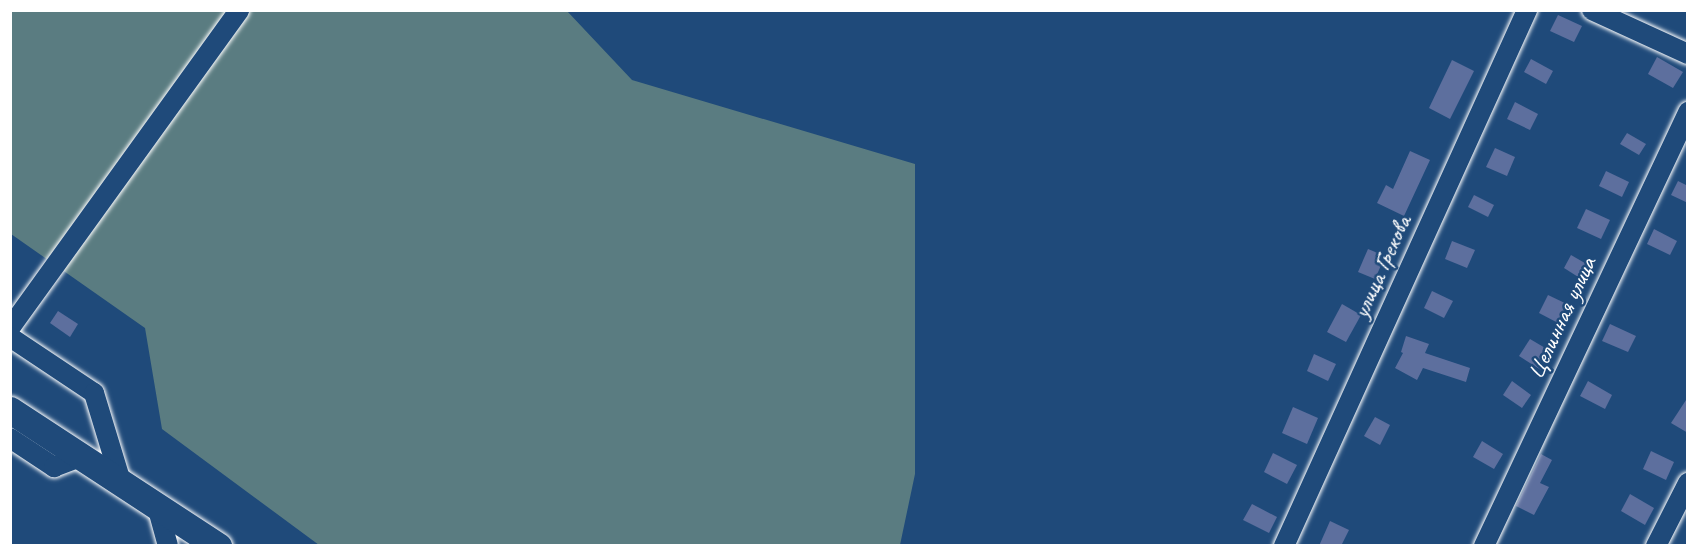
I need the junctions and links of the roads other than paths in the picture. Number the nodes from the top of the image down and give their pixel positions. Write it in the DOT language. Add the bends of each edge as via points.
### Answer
graph roads {
  1 [pos="239,10"];
  2 [pos="1527,10"];
  3 [pos="1592,10"];
  4 [pos="1688,54"];
  5 [pos="1688,112"];
  6 [pos="10,328"];
  7 [pos="10,337"];
  8 [pos="10,410"];
  9 [pos="10,438"];
  10 [pos="83,456"];
  11 [pos="121,482"];
  12 [pos="1688,483"];
  13 [pos="157,506"];
  14 [pos="168,546"];
  15 [pos="218,546"];
  16 [pos="1284,546"];
  17 [pos="1484,546"];
  18 [pos="1656,546"];
  1 -- 6 [label="street"];
  2 -- 16 [label="street, улица Грекова"];
  3 -- 4 [label="street"];
  5 -- 17 [label="street, Целинная улица"];
  7 -- 11 [label="street" via="94,393"];
  8 -- 10 [label="main road"];
  9 -- 10 [label="street" via="54,467"];
  10 -- 11 [label="main road"];
  11 -- 13 [label="main road"];
  12 -- 18 [label="street"];
  13 -- 14 [label="street"];
  13 -- 15 [label="main road"];
}
